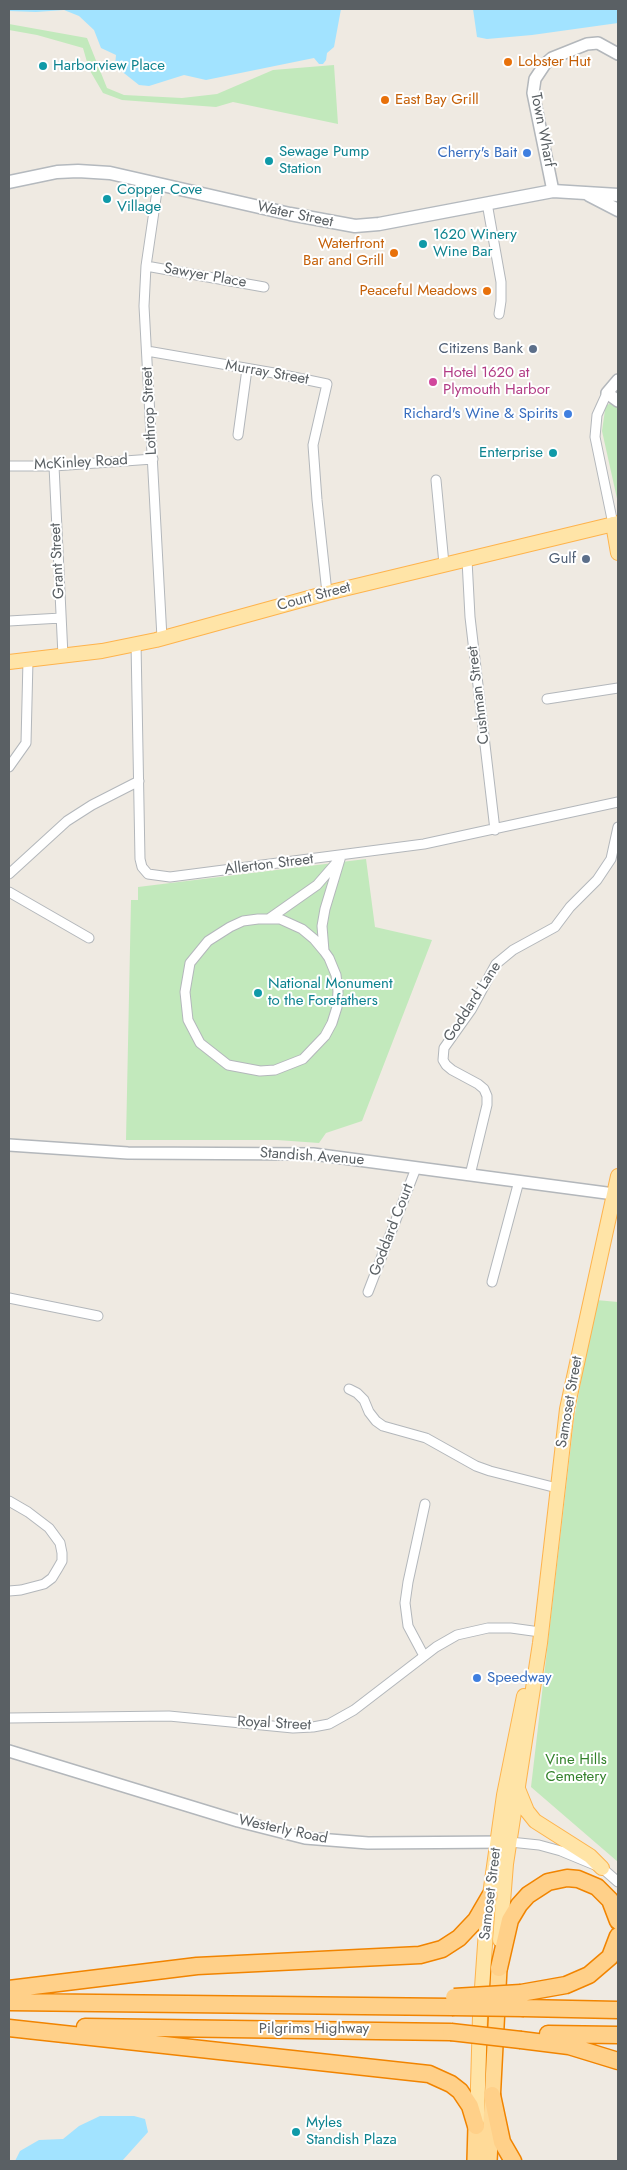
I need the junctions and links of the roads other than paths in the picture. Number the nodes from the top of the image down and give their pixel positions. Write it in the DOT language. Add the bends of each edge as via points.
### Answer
graph roads {
  1 [pos="618,54"];
  2 [pos="9,182"];
  3 [pos="158,184"];
  4 [pos="553,191"];
  5 [pos="582,192"];
  6 [pos="618,195"];
  7 [pos="487,204"];
  8 [pos="618,210"];
  9 [pos="146,266"];
  10 [pos="264,287"];
  11 [pos="499,314"];
  12 [pos="147,351"];
  13 [pos="248,369"];
  14 [pos="618,380"];
  15 [pos="607,393"];
  16 [pos="618,400"];
  17 [pos="238,435"];
  18 [pos="153,459"];
  19 [pos="9,466"];
  20 [pos="54,466"];
  21 [pos="436,480"];
  22 [pos="616,524"];
  23 [pos="618,553"];
  24 [pos="466,560"];
  25 [pos="444,564"];
  26 [pos="327,593"];
  27 [pos="61,618"];
  28 [pos="9,621"];
  29 [pos="162,638"];
  30 [pos="136,644"];
  31 [pos="63,656"];
  32 [pos="28,660"];
  33 [pos="9,662"];
  34 [pos="618,688"];
  35 [pos="547,698"];
  36 [pos="9,767"];
  37 [pos="139,781"];
  38 [pos="618,802"];
  39 [pos="618,827"];
  40 [pos="494,830"];
  41 [pos="341,856"];
  42 [pos="9,874"];
  43 [pos="9,892"];
  44 [pos="270,918"];
  45 [pos="88,938"];
  46 [pos="324,951"];
  47 [pos="9,1145"];
  48 [pos="416,1168"];
  49 [pos="470,1175"];
  50 [pos="618,1176"];
  51 [pos="520,1181"];
  52 [pos="616,1195"];
  53 [pos="492,1282"];
  54 [pos="368,1292"];
  55 [pos="9,1298"];
  56 [pos="98,1316"];
  57 [pos="349,1389"];
  58 [pos="556,1488"];
  59 [pos="9,1501"];
  60 [pos="425,1504"];
  61 [pos="9,1590"];
  62 [pos="540,1632"];
  63 [pos="424,1656"];
  64 [pos="9,1718"];
  65 [pos="9,1751"];
  66 [pos="518,1788"];
  67 [pos="504,1842"];
  68 [pos="602,1868"];
  69 [pos="618,1882"];
  70 [pos="490,1896"];
  71 [pos="618,1921"];
  72 [pos="618,1936"];
  73 [pos="499,1968"];
  74 [pos="9,1989"];
  75 [pos="522,2001"];
  76 [pos="9,2002"];
  77 [pos="618,2010"];
  78 [pos="9,2028"];
  79 [pos="618,2035"];
  80 [pos="521,2036"];
  81 [pos="618,2061"];
  82 [pos="492,2095"];
  83 [pos="476,2126"];
  84 [pos="475,2161"];
  85 [pos="489,2161"];
  86 [pos="513,2161"];
  1 -- 4 [label="street, Town Wharf" via="598,44 587,44 552,58 535,79 533,93"];
  2 -- 3 [label="main road, Water Street" via="36,175 78,171 110,173"];
  3 -- 7 [label="main road, Water Street" via="355,226"];
  3 -- 9 [label="street, Lothrop Street"];
  4 -- 5 [label="main road, Water Street"];
  4 -- 7 [label="main road, Water Street"];
  5 -- 6 [label="main road, Water Street"];
  5 -- 8 [label="main road, Water Street"];
  7 -- 11 [label="street" via="500,282"];
  9 -- 10 [label="street, Sawyer Place"];
  9 -- 12 [label="street, Lothrop Street"];
  12 -- 13 [label="street, Murray Street"];
  12 -- 18 [label="street, Lothrop Street"];
  13 -- 17 [label="street"];
  13 -- 26 [label="street, Murray Street" via="327,384 314,445"];
  14 -- 15 [label="street"];
  15 -- 16 [label="street"];
  15 -- 22 [label="street" via="597,415 595,437"];
  18 -- 20 [label="street, McKinley Road"];
  18 -- 29 [label="street, Lothrop Street"];
  19 -- 20 [label="street, McKinley Road"];
  20 -- 27 [label="street, Grant Street"];
  21 -- 25 [label="street"];
  22 -- 23 [label="main road"];
  22 -- 24 [label="main road, Court Street"];
  24 -- 25 [label="main road, Court Street"];
  24 -- 40 [label="street, Cushman Street"];
  25 -- 26 [label="main road, Court Street"];
  26 -- 29 [label="main road, Court Street"];
  27 -- 28 [label="street"];
  27 -- 31 [label="street, Grant Street"];
  29 -- 30 [label="main road, Court Street"];
  30 -- 31 [label="main road, Court Street"];
  30 -- 37 [label="street, Allerton Street"];
  31 -- 32 [label="main road, Court Street"];
  32 -- 33 [label="main road, Court Street"];
  32 -- 36 [label="street" via="26,743"];
  34 -- 35 [label="street"];
  37 -- 41 [label="street, Allerton Street" via="140,859 148,874 170,877"];
  37 -- 42 [label="street" via="67,821"];
  38 -- 40 [label="street, Allerton Street"];
  39 -- 49 [label="street, Goddard Lane" via="611,859 597,880 555,927 513,950 496,964 471,1010 444,1048 446,1064 478,1084 487,1096"];
  40 -- 41 [label="street, Allerton Street"];
  41 -- 44 [label="street" via="317,885"];
  41 -- 46 [label="street" via="325,908 322,926"];
  43 -- 45 [label="street"];
  44 -- 46 [label="street" via="302,929"];
  44 -- 46 [label="street" via="243,921 218,933 190,963 185,992 188,1020 200,1043 228,1066 243,1070 275,1070 303,1059 315,1049 332,1023 337,1007 336,975"];
  47 -- 48 [label="street, Standish Avenue" via="128,1153 314,1154"];
  48 -- 49 [label="street, Standish Avenue"];
  48 -- 54 [label="street, Goddard Court"];
  49 -- 51 [label="street, Standish Avenue"];
  50 -- 52 [label="main road, Samoset Street"];
  51 -- 52 [label="street, Standish Avenue"];
  51 -- 53 [label="street"];
  52 -- 58 [label="main road, Samoset Street" via="567,1409"];
  55 -- 56 [label="street"];
  57 -- 58 [label="street" via="357,1392 369,1412 383,1426 426,1438 476,1466"];
  58 -- 62 [label="main road, Samoset Street"];
  59 -- 61 [label="street" via="49,1528 60,1543 62,1553 58,1568 44,1584"];
  60 -- 63 [label="street" via="405,1603 408,1626"];
  62 -- 63 [label="street, Royal Street" via="477,1629 448,1639"];
  62 -- 66 [label="main road, Samoset Street"];
  62 -- 67 [label="main road, Samoset Street" via="535,1642 508,1774"];
  63 -- 64 [label="street, Royal Street" via="354,1710 328,1724 313,1727 291,1728 169,1716"];
  65 -- 67 [label="street, Westerly Road" via="245,1823 305,1838 368,1843"];
  66 -- 67 [label="main road, Samoset Street"];
  66 -- 68 [label="main road" via="527,1811 536,1822 590,1856"];
  67 -- 68 [label="street, Westerly Road" via="550,1847"];
  67 -- 70 [label="main road, Samoset Street"];
  67 -- 73 [label="main road, Samoset Street"];
  68 -- 69 [label="street, Westerly Road"];
  70 -- 74 [label="highway" via="476,1920 459,1938 442,1949 420,1955 197,1966"];
  70 -- 83 [label="main road, Samoset Street" via="481,2000"];
  71 -- 73 [label="highway" via="610,1900 589,1882 567,1878 548,1882 528,1895 510,1920"];
  72 -- 75 [label="highway" via="610,1957 589,1975"];
  73 -- 82 [label="highway, Samoset Street"];
  75 -- 76 [label="highway, Pilgrims Highway, bridge" via="453,2002 418,1997 382,2006"];
  75 -- 77 [label="highway"];
  78 -- 80 [label="highway, Pilgrims Highway, bridge" via="451,2032"];
  78 -- 83 [label="highway" via="429,2074 460,2091 470,2106"];
  79 -- 80 [label="highway"];
  80 -- 81 [label="highway"];
  82 -- 85 [label="highway, Samoset Street"];
  82 -- 86 [label="highway" via="499,2134"];
  83 -- 84 [label="highway, Samoset Street"];
}
